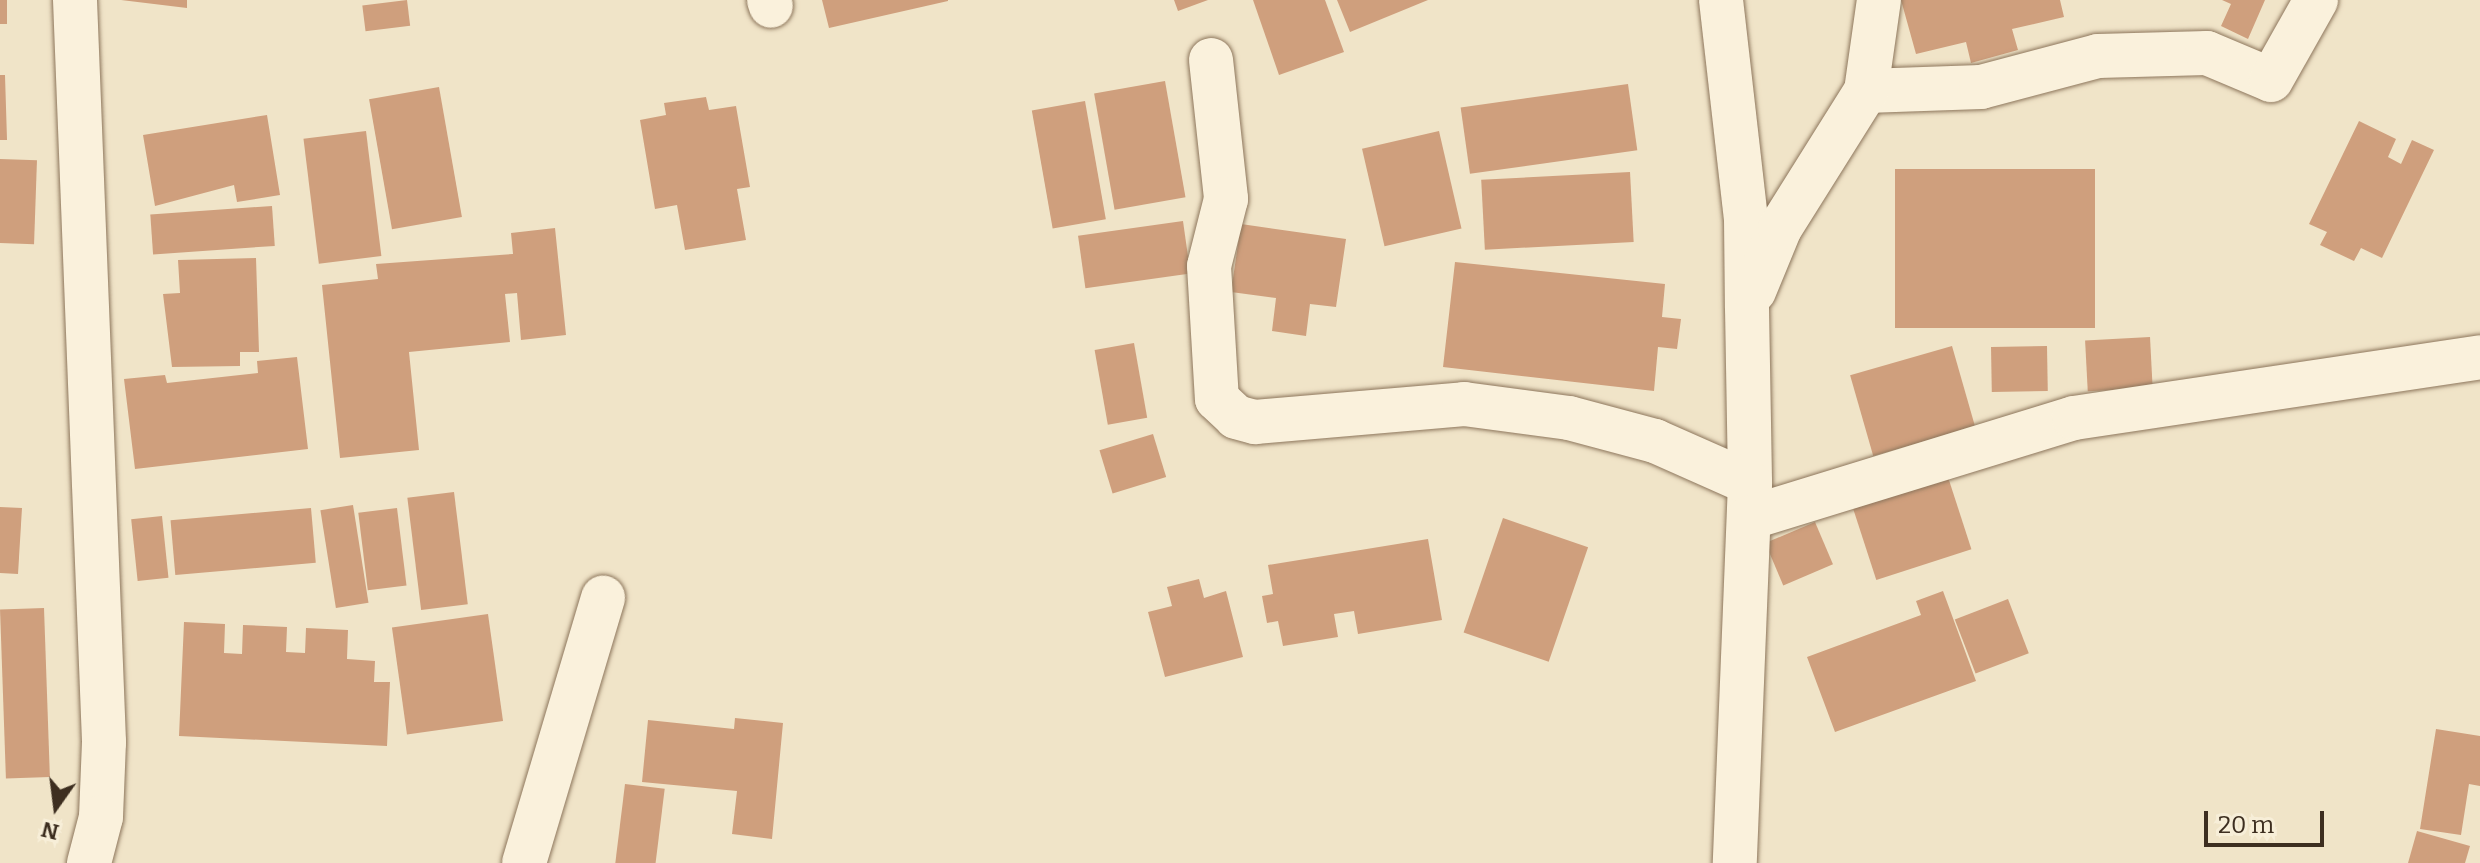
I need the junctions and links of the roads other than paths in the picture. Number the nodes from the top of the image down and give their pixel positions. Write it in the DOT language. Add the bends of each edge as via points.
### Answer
graph roads {
  1 [pos="75,0"];
  2 [pos="1721,0"];
  3 [pos="1879,0"];
  4 [pos="2316,0"];
  5 [pos="1211,60"];
  6 [pos="1866,91"];
  7 [pos="1747,308"];
  8 [pos="2480,357"];
  9 [pos="1749,500"];
  10 [pos="603,598"];
  11 [pos="89,863"];
  12 [pos="524,863"];
  13 [pos="1735,863"];
  1 -- 11 [label="street" via="104,742 101,817"];
  2 -- 7 [label="street" via="1746,219"];
  3 -- 6 [label="street"];
  4 -- 6 [label="street" via="2271,80 2207,53 2098,56 1981,87"];
  5 -- 9 [label="street" via="1226,199 1209,266 1217,399 1236,417 1271,421 1464,404 1569,418 1655,441"];
  6 -- 7 [label="street" via="1780,228"];
  7 -- 9 [label="street"];
  8 -- 9 [label="street" via="2074,418"];
  9 -- 13 [label="street"];
  10 -- 12 [label="street"];
}
